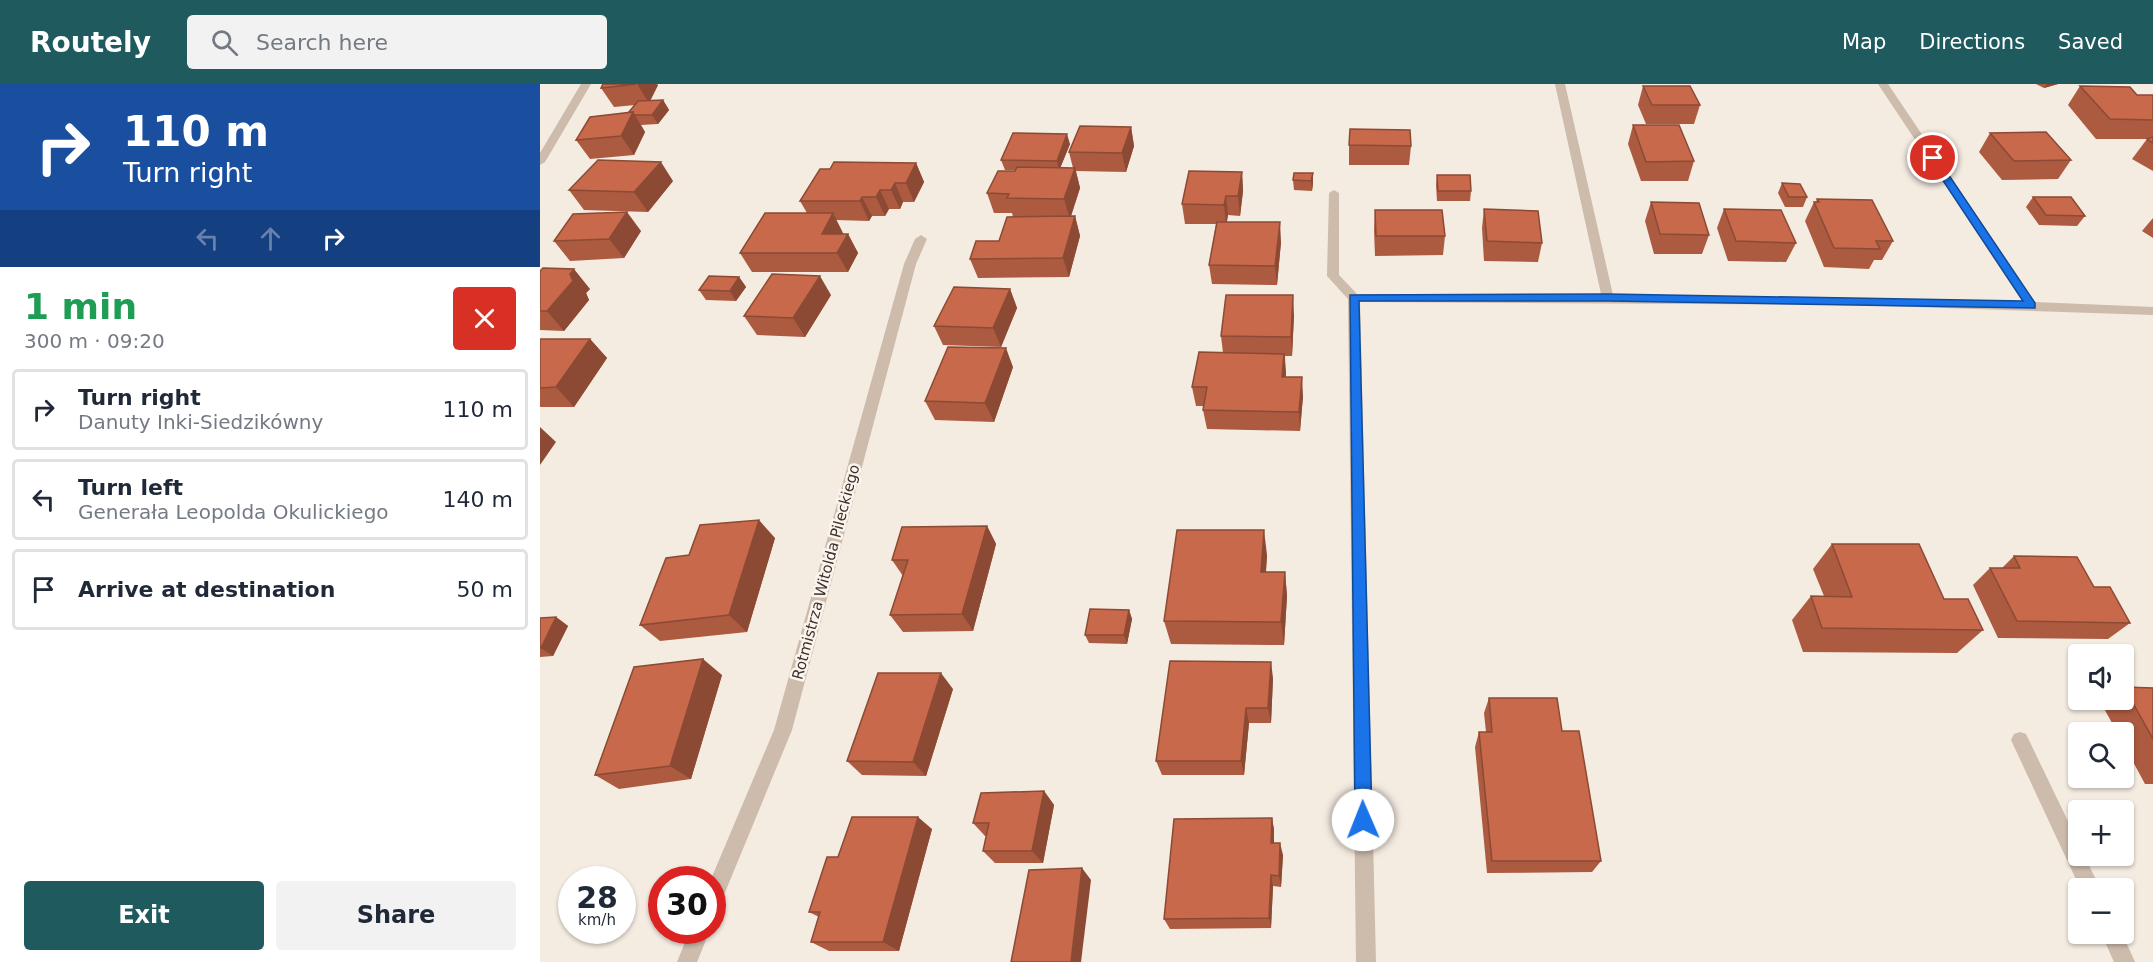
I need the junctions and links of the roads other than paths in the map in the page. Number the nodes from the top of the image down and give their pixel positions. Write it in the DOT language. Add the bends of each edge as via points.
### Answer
graph roads {
  1 [pos="586,84"];
  2 [pos="1560,84"];
  3 [pos="1883,84"];
  4 [pos="540,162"];
  5 [pos="1334,193"];
  6 [pos="921,239"];
  7 [pos="1354,298"];
  8 [pos="1608,298"];
  9 [pos="2031,305"];
  10 [pos="2153,311"];
  11 [pos="2020,740"];
  12 [pos="726,866"];
  13 [pos="2085,878"];
  14 [pos="694,944"];
  15 [pos="2116,944"];
  16 [pos="687,962"];
  17 [pos="1366,962"];
  18 [pos="2125,962"];
  1 -- 4 [label="street"];
  2 -- 8 [label="street"];
  3 -- 9 [label="street"];
  5 -- 7 [label="street" via="1333,276"];
  6 -- 12 [label="street, Rotmistrza Witolda Pileckiego" via="908,274 783,730"];
  7 -- 8 [label="street"];
  7 -- 17 [label="street"];
  8 -- 9 [label="street"];
  9 -- 10 [label="street"];
  11 -- 13 [label="street"];
  14 -- 16 [label="street"];
  15 -- 18 [label="street"];
}
